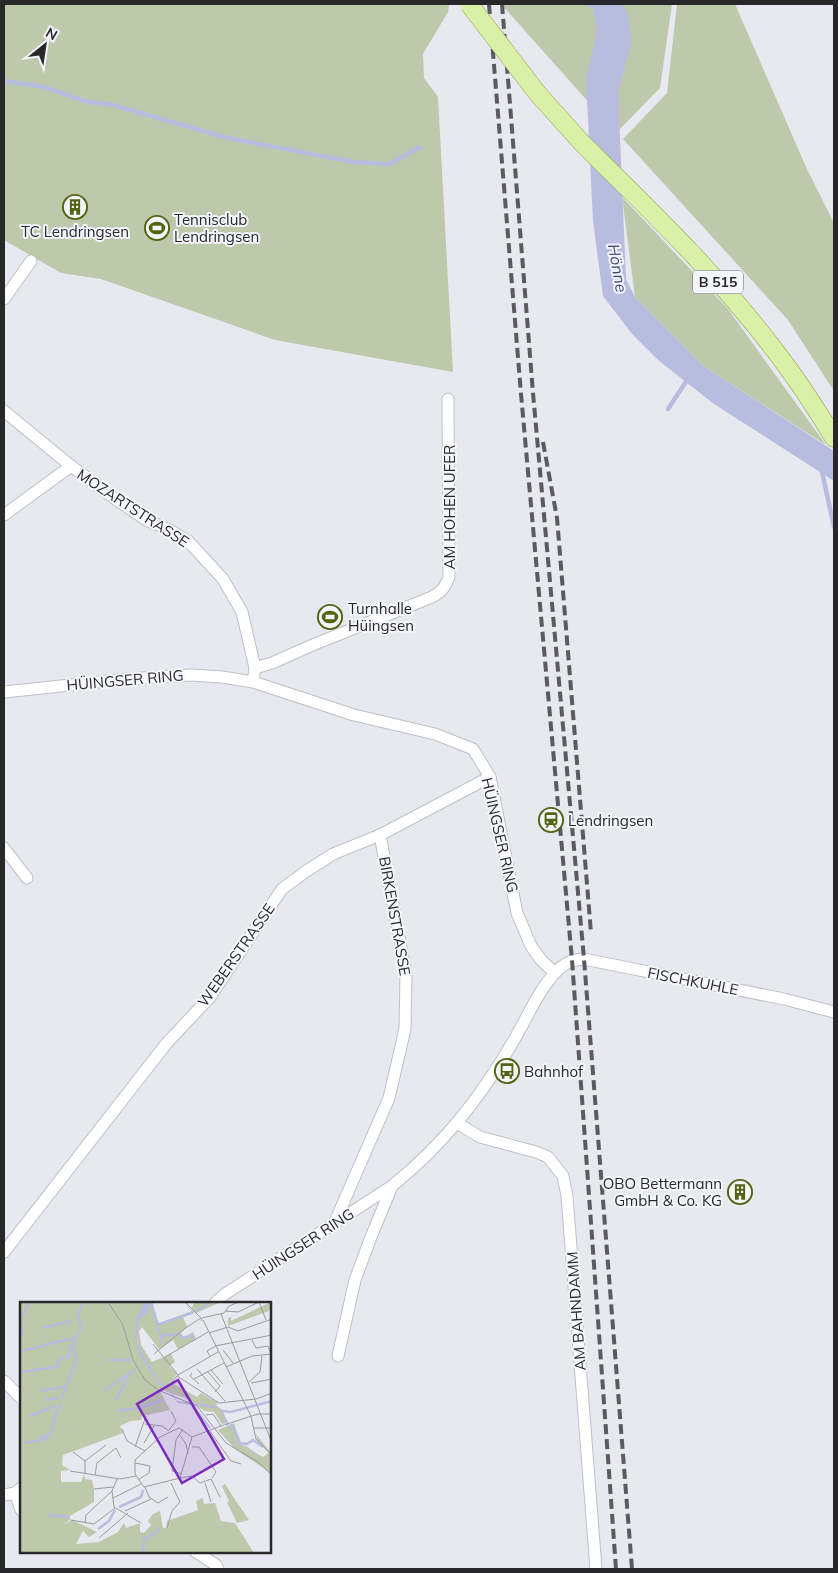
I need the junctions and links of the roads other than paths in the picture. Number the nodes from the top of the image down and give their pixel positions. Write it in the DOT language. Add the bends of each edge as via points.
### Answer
graph roads {
  1 [pos="470,4"];
  2 [pos="32,261"];
  3 [pos="4,299"];
  4 [pos="448,399"];
  5 [pos="4,411"];
  6 [pos="834,438"];
  7 [pos="71,466"];
  8 [pos="4,515"];
  9 [pos="255,668"];
  10 [pos="253,682"];
  11 [pos="4,692"];
  12 [pos="490,777"];
  13 [pos="380,835"];
  14 [pos="4,848"];
  15 [pos="27,878"];
  16 [pos="555,973"];
  17 [pos="834,1012"];
  18 [pos="457,1123"];
  19 [pos="392,1186"];
  20 [pos="334,1224"];
  21 [pos="4,1252"];
  22 [pos="216,1302"];
  23 [pos="338,1356"];
  24 [pos="4,1381"];
  25 [pos="20,1397"];
  26 [pos="13,1492"];
  27 [pos="20,1508"];
  28 [pos="198,1553"];
  29 [pos="218,1569"];
  30 [pos="596,1569"];
  1 -- 6 [label="main road, B 515, bridge" via="538,94 582,143 680,240 738,305 779,356"];
  2 -- 3 [label="street"];
  4 -- 9 [label="street, AM HOHEN UFER" via="449,577 445,588 432,597"];
  5 -- 7 [label="street, MOZARTSTRASSE"];
  7 -- 8 [label="street, MOZARTSTRASSE"];
  7 -- 9 [label="street, MOZARTSTRASSE" via="148,521 188,541 223,580 242,612"];
  9 -- 10 [label="street, MOZARTSTRASSE"];
  10 -- 11 [label="street, HÜINGSER RING" via="191,674"];
  10 -- 12 [label="street, HÜINGSER RING" via="354,715 436,734 473,749"];
  12 -- 13 [label="street, WEBERSTRASSE"];
  12 -- 16 [label="street, HÜINGSER RING" via="517,913 531,946"];
  13 -- 20 [label="street, BIRKENSTRASSE" via="406,974 405,1029 389,1098"];
  13 -- 21 [label="street, WEBERSTRASSE" via="333,854 282,889 210,997 166,1044"];
  14 -- 15 [label="street"];
  16 -- 17 [label="street, FISCHKUHLE" via="572,960 584,959"];
  16 -- 18 [label="street, HÜINGSER RING" via="491,1076"];
  18 -- 19 [label="street, HÜINGSER RING" via="418,1165"];
  18 -- 30 [label="street, AM BAHNDAMM" via="480,1137 536,1152 548,1158 563,1176"];
  19 -- 20 [label="street, HÜINGSER RING"];
  19 -- 23 [label="street, HÜINGSER RING" via="355,1280"];
  20 -- 22 [label="street, HÜINGSER RING"];
  24 -- 25 [label="street"];
  26 -- 27 [label="street"];
  28 -- 29 [label="street"];
}
